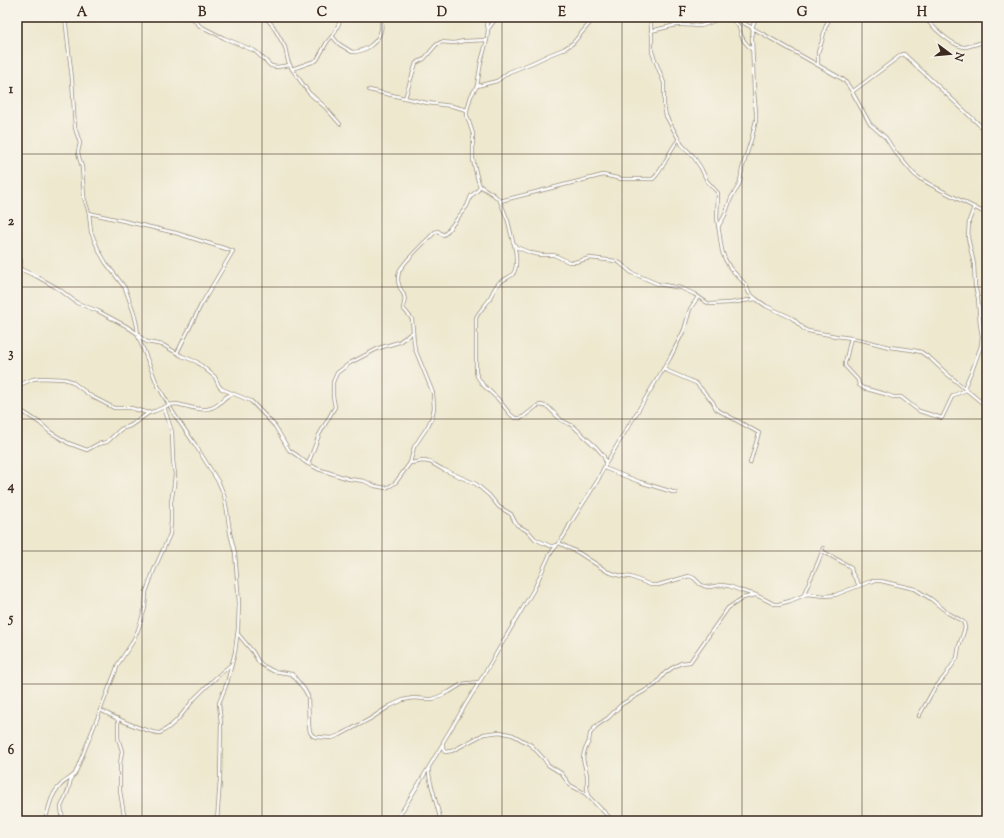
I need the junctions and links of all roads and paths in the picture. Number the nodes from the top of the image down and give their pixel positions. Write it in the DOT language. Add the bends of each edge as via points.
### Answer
graph roads {
  1 [pos="65,17"];
  2 [pos="191,17"];
  3 [pos="265,17"];
  4 [pos="342,17"];
  5 [pos="381,17"];
  6 [pos="484,17"];
  7 [pos="497,17"];
  8 [pos="595,17"];
  9 [pos="650,17"];
  10 [pos="756,17"];
  11 [pos="830,17"];
  12 [pos="924,17"];
  13 [pos="733,18"];
  14 [pos="753,28"];
  15 [pos="488,29"];
  16 [pos="652,31"];
  17 [pos="332,36"];
  18 [pos="487,40"];
  19 [pos="987,41"];
  20 [pos="753,50"];
  21 [pos="817,54"];
  22 [pos="813,63"];
  23 [pos="290,66"];
  24 [pos="818,66"];
  25 [pos="292,69"];
  26 [pos="477,86"];
  27 [pos="369,90"];
  28 [pos="852,92"];
  29 [pos="405,98"];
  30 [pos="467,110"];
  31 [pos="340,124"];
  32 [pos="987,132"];
  33 [pos="679,139"];
  34 [pos="480,186"];
  35 [pos="500,201"];
  36 [pos="974,207"];
  37 [pos="89,213"];
  38 [pos="987,214"];
  39 [pos="718,227"];
  40 [pos="514,244"];
  41 [pos="17,254"];
  42 [pos="698,297"];
  43 [pos="756,299"];
  44 [pos="413,332"];
  45 [pos="138,335"];
  46 [pos="851,338"];
  47 [pos="177,353"];
  48 [pos="663,369"];
  49 [pos="17,386"];
  50 [pos="965,389"];
  51 [pos="235,394"];
  52 [pos="169,405"];
  53 [pos="164,407"];
  54 [pos="987,407"];
  55 [pos="17,408"];
  56 [pos="150,412"];
  57 [pos="410,463"];
  58 [pos="308,464"];
  59 [pos="750,464"];
  60 [pos="604,467"];
  61 [pos="676,493"];
  62 [pos="559,544"];
  63 [pos="859,585"];
  64 [pos="756,594"];
  65 [pos="804,595"];
  66 [pos="238,634"];
  67 [pos="232,663"];
  68 [pos="479,682"];
  69 [pos="100,710"];
  70 [pos="919,716"];
  71 [pos="117,718"];
  72 [pos="443,743"];
  73 [pos="429,767"];
  74 [pos="71,778"];
  75 [pos="588,796"];
  76 [pos="45,821"];
  77 [pos="64,821"];
  78 [pos="125,821"];
  79 [pos="217,821"];
  80 [pos="396,821"];
  81 [pos="441,821"];
  82 [pos="614,821"];
  1 -- 37 [label="street" via="75,128 80,141 78,152 84,197"];
  2 -- 23 [label="street" via="200,26 255,51 271,66"];
  3 -- 23 [label="street" via="285,47"];
  4 -- 17 [label="street"];
  5 -- 17 [label="street" via="381,31 377,38 370,46 361,50 351,51"];
  6 -- 15 [label="street"];
  7 -- 15 [label="street"];
  8 -- 26 [label="street" via="564,50 509,72 497,81"];
  9 -- 16 [label="street"];
  10 -- 14 [label="street"];
  11 -- 21 [label="street"];
  12 -- 19 [label="street" via="958,45 966,47"];
  13 -- 14 [label="street"];
  13 -- 16 [label="street" via="721,18 701,26 676,25"];
  13 -- 20 [label="street" via="744,41"];
  14 -- 20 [label="street"];
  14 -- 22 [label="street"];
  15 -- 18 [label="street"];
  16 -- 33 [label="street" via="652,52 664,84 664,112"];
  17 -- 25 [label="street" via="317,60"];
  18 -- 26 [label="street"];
  18 -- 29 [label="street" via="441,42 436,45 424,59 416,63"];
  20 -- 39 [label="street" via="756,115 754,128 738,188"];
  21 -- 22 [label="street"];
  21 -- 24 [label="street"];
  22 -- 24 [label="street"];
  23 -- 25 [label="street"];
  24 -- 28 [label="street" via="844,80"];
  25 -- 31 [label="street" via="309,93"];
  26 -- 30 [label="street"];
  27 -- 29 [label="street"];
  28 -- 32 [label="street" via="904,54"];
  28 -- 36 [label="street" via="870,124 887,140 914,174"];
  29 -- 30 [label="street"];
  30 -- 34 [label="street" via="473,134 473,160"];
  33 -- 35 [label="street" via="662,169 653,179 622,179 603,175"];
  33 -- 39 [label="street" via="698,163 709,184 718,193"];
  34 -- 35 [label="street"];
  34 -- 44 [label="street" via="446,233 443,235 435,232 399,272 398,283 405,297 403,308 412,320"];
  35 -- 40 [label="street"];
  36 -- 38 [label="street"];
  36 -- 50 [label="street" via="969,221 968,238 974,264 982,336 981,346"];
  37 -- 45 [label="street" via="93,237 106,263 125,288 134,313"];
  37 -- 47 [label="street" via="176,233 233,251 201,305"];
  39 -- 43 [label="street" via="722,251 728,264 746,285 749,294"];
  40 -- 42 [label="street" via="531,253 554,255 569,262 590,258 616,261 637,275 658,284 681,288"];
  40 -- 60 [label="street" via="514,272 496,287 476,318 477,376 483,386 515,418 523,417 540,405 548,407 560,420 573,426 596,447 605,460"];
  41 -- 45 [label="street" via="22,270 59,288 77,303 98,311"];
  42 -- 43 [label="street" via="714,304"];
  42 -- 48 [label="street"];
  43 -- 46 [label="street" via="792,318 806,330"];
  44 -- 57 [label="street" via="415,349 433,393 434,408 428,426 414,447"];
  44 -- 58 [label="street" via="399,342 379,348 350,363 337,373 333,385 335,407 319,435"];
  45 -- 47 [label="street" via="145,341 161,344"];
  45 -- 52 [label="street" via="157,384"];
  46 -- 50 [label="street" via="921,352"];
  46 -- 50 [label="street" via="845,366 863,388 893,398 901,397 919,411 942,418 952,397"];
  47 -- 51 [label="street" via="197,362 215,377 220,388"];
  48 -- 59 [label="street" via="695,382 716,409 760,433"];
  48 -- 60 [label="street"];
  49 -- 56 [label="street" via="36,378 64,379 114,408"];
  50 -- 54 [label="street"];
  51 -- 52 [label="street" via="230,394 216,406 206,409"];
  51 -- 58 [label="street" via="251,401 275,426 289,450"];
  52 -- 53 [label="street"];
  52 -- 66 [label="street" via="224,495 235,553 239,603"];
  53 -- 56 [label="street"];
  53 -- 69 [label="street" via="172,432 175,474 170,534 146,592 145,608 138,630 118,664"];
  55 -- 56 [label="street" via="68,443 87,450 107,442 121,429"];
  57 -- 58 [label="street" via="396,482 386,488 342,477"];
  57 -- 62 [label="street" via="430,462 476,484 535,539 550,546"];
  60 -- 61 [label="street"];
  60 -- 62 [label="street"];
  62 -- 64 [label="street" via="579,553 608,572 651,585 689,576 706,587 725,585"];
  62 -- 68 [label="street" via="550,554 534,589"];
  63 -- 65 [label="street" via="832,595"];
  63 -- 65 [label="street" via="849,566 822,549"];
  63 -- 70 [label="street" via="884,581 915,589 964,623 957,658"];
  64 -- 65 [label="street" via="774,604"];
  64 -- 75 [label="street" via="743,598 728,608 690,662 681,663 668,670 655,685 622,704 596,726 590,734 583,759 588,775"];
  66 -- 67 [label="street"];
  66 -- 68 [label="street" via="262,665 273,671 292,674 298,681 307,694 310,729 312,735 317,737 340,735 403,700 433,699 462,684"];
  67 -- 71 [label="street" via="202,691 181,717 160,732 150,731"];
  67 -- 79 [label="street" via="219,703 221,724"];
  68 -- 72 [label="street"];
  69 -- 71 [label="street"];
  69 -- 74 [label="street" via="80,763"];
  71 -- 78 [label="street" via="118,738 122,751 120,791"];
  72 -- 73 [label="street"];
  72 -- 75 [label="street" via="443,750 450,752 484,734 500,732 513,735 531,745 570,785"];
  73 -- 80 [label="street"];
  73 -- 81 [label="street" via="431,786"];
  74 -- 76 [label="street" via="56,789 49,803"];
  74 -- 77 [label="street" via="61,807"];
  75 -- 82 [label="street"];
}
